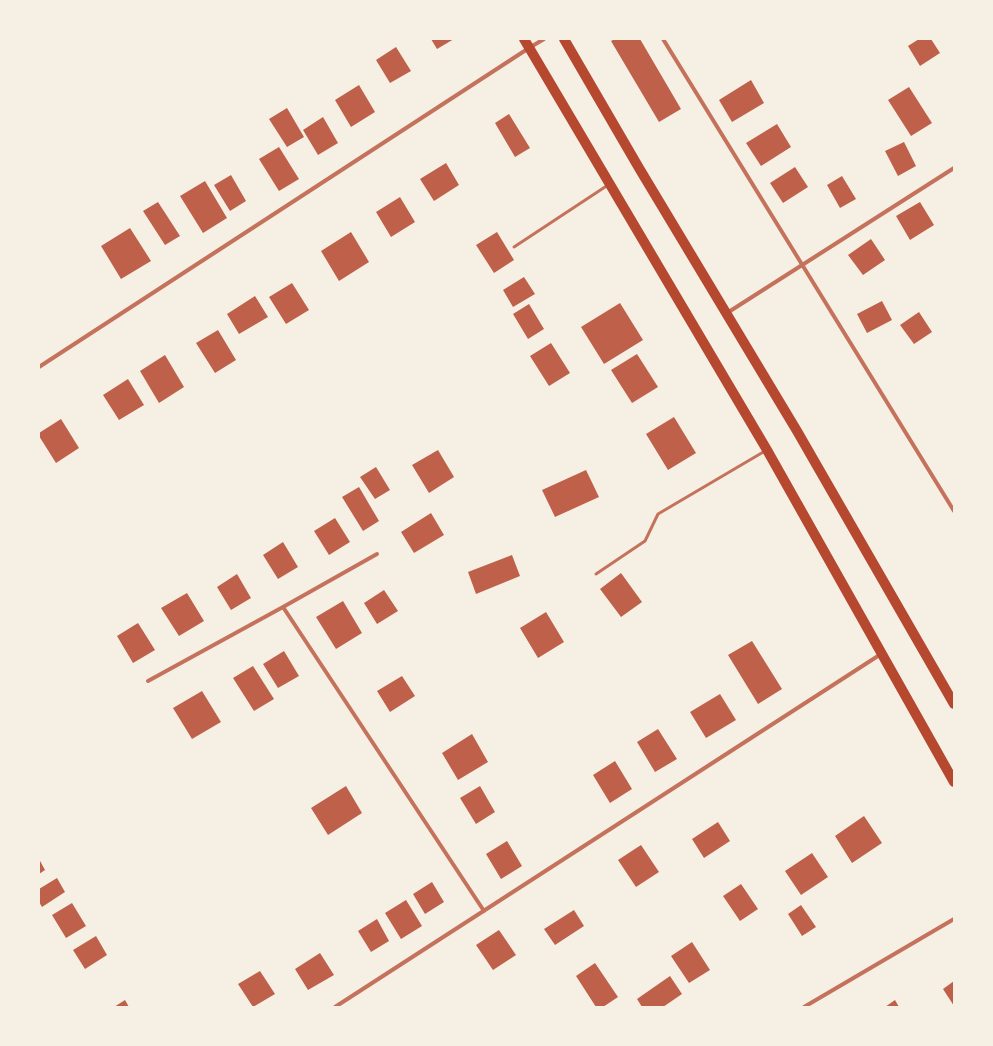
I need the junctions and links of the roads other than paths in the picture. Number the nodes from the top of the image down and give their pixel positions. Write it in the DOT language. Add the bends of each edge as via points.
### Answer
graph roads {
  1 [pos="544,39"];
  2 [pos="564,39"];
  3 [pos="663,39"];
  4 [pos="527,43"];
  5 [pos="954,168"];
  6 [pos="610,184"];
  7 [pos="514,247"];
  8 [pos="803,265"];
  9 [pos="726,314"];
  10 [pos="39,367"];
  11 [pos="767,450"];
  12 [pos="954,511"];
  13 [pos="376,554"];
  14 [pos="596,574"];
  15 [pos="283,607"];
  16 [pos="882,653"];
  17 [pos="148,681"];
  18 [pos="954,704"];
  19 [pos="954,781"];
  20 [pos="484,911"];
  21 [pos="954,919"];
  22 [pos="336,1007"];
  23 [pos="804,1007"];
  1 -- 4 [label="street"];
  2 -- 9 [label="main road"];
  3 -- 8 [label="street"];
  4 -- 6 [label="main road"];
  4 -- 10 [label="street"];
  5 -- 8 [label="street"];
  6 -- 7 [label="lane"];
  6 -- 11 [label="main road"];
  8 -- 9 [label="street"];
  8 -- 12 [label="street"];
  9 -- 18 [label="main road" via="797,431"];
  11 -- 14 [label="lane" via="658,514 645,541"];
  11 -- 16 [label="main road"];
  13 -- 15 [label="street"];
  15 -- 17 [label="street"];
  15 -- 20 [label="street"];
  16 -- 19 [label="main road"];
  16 -- 20 [label="street"];
  20 -- 22 [label="street"];
  21 -- 23 [label="street"];
}
